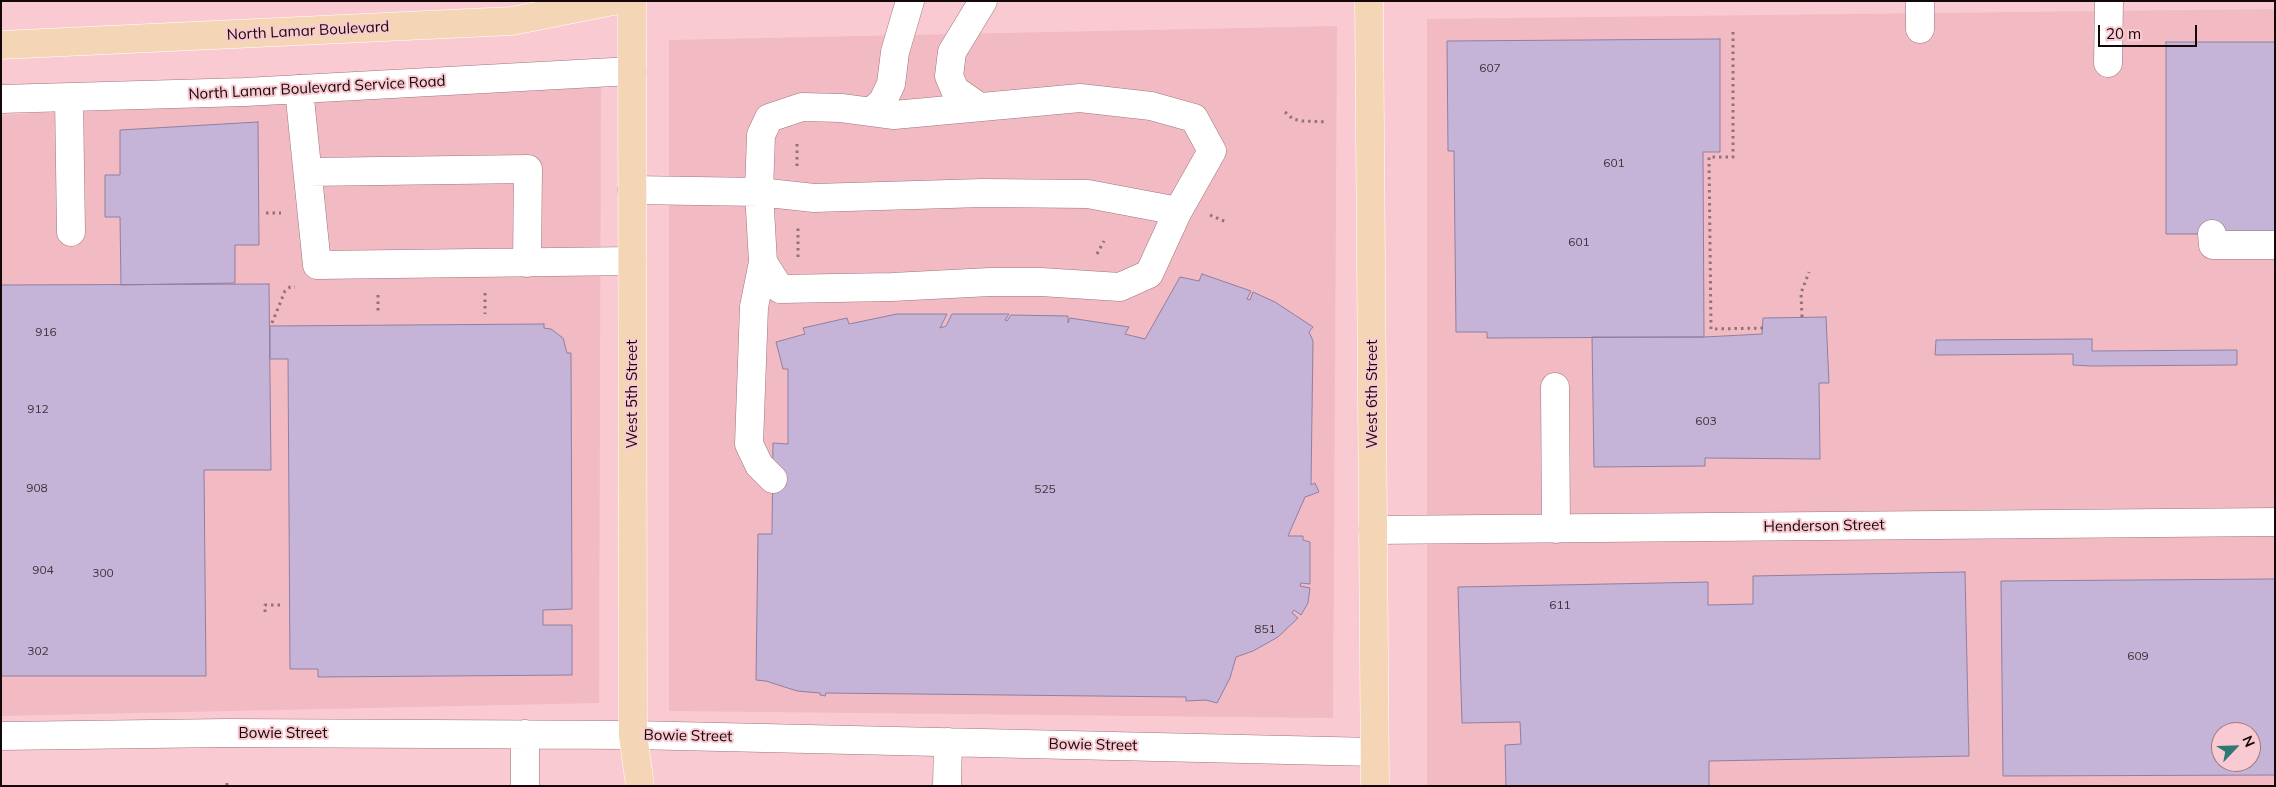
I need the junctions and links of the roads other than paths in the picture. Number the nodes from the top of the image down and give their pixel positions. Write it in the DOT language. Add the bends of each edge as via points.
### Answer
graph roads {
  1 [pos="613,1"];
  2 [pos="632,1"];
  3 [pos="910,1"];
  4 [pos="983,1"];
  5 [pos="1369,1"];
  6 [pos="1920,1"];
  7 [pos="2108,1"];
  8 [pos="1920,29"];
  9 [pos="1,45"];
  10 [pos="2108,63"];
  11 [pos="632,71"];
  12 [pos="299,89"];
  13 [pos="69,98"];
  14 [pos="1,99"];
  15 [pos="978,106"];
  16 [pos="871,112"];
  17 [pos="308,172"];
  18 [pos="632,190"];
  19 [pos="759,192"];
  20 [pos="1178,211"];
  21 [pos="71,232"];
  22 [pos="2212,234"];
  23 [pos="2275,245"];
  24 [pos="632,261"];
  25 [pos="527,262"];
  26 [pos="763,262"];
  27 [pos="1555,387"];
  28 [pos="773,479"];
  29 [pos="2275,522"];
  30 [pos="1556,528"];
  31 [pos="1373,530"];
  32 [pos="525,734"];
  33 [pos="633,735"];
  34 [pos="1,736"];
  35 [pos="948,742"];
  36 [pos="1374,752"];
  37 [pos="525,786"];
  38 [pos="640,786"];
  39 [pos="948,786"];
  40 [pos="1375,786"];
  1 -- 9 [label="main road, North Lamar Boulevard" via="512,21"];
  2 -- 11 [label="main road, West 5th Street"];
  3 -- 16 [label="street" via="895,52 891,84 883,101"];
  4 -- 15 [label="street" via="952,52 949,76 955,90"];
  5 -- 31 [label="main road, West 6th Street"];
  6 -- 8 [label="street"];
  7 -- 10 [label="street"];
  11 -- 12 [label="street, North Lamar Boulevard Service Road"];
  11 -- 18 [label="main road, West 5th Street"];
  12 -- 13 [label="street, North Lamar Boulevard Service Road"];
  12 -- 17 [label="street"];
  13 -- 14 [label="street, North Lamar Boulevard Service Road"];
  13 -- 21 [label="street"];
  15 -- 16 [label="street" via="894,116"];
  15 -- 20 [label="street" via="1080,98 1151,106 1194,118 1212,151"];
  16 -- 19 [label="street" via="802,107 769,118 761,135"];
  17 -- 25 [label="street" via="317,264"];
  17 -- 25 [label="street" via="528,169"];
  18 -- 19 [label="street"];
  18 -- 24 [label="main road, West 5th Street"];
  19 -- 20 [label="street" via="814,198 982,193 1088,194"];
  19 -- 26 [label="street"];
  20 -- 26 [label="street" via="1149,274 1120,287 990,282 780,289"];
  22 -- 23 [label="street" via="2213,245"];
  24 -- 25 [label="street"];
  24 -- 33 [label="main road, West 5th Street"];
  26 -- 28 [label="street" via="754,307 750,444 760,465"];
  27 -- 30 [label="street"];
  29 -- 30 [label="street, Henderson Street"];
  30 -- 31 [label="street, Henderson Street"];
  31 -- 36 [label="main road, West 6th Street"];
  32 -- 33 [label="street, Bowie Street"];
  32 -- 34 [label="street, Bowie Street"];
  32 -- 37 [label="street"];
  33 -- 35 [label="street, Bowie Street"];
  33 -- 38 [label="main road, West 5th Street"];
  35 -- 36 [label="street, Bowie Street"];
  35 -- 39 [label="street"];
  36 -- 40 [label="main road, West 6th Street"];
}
